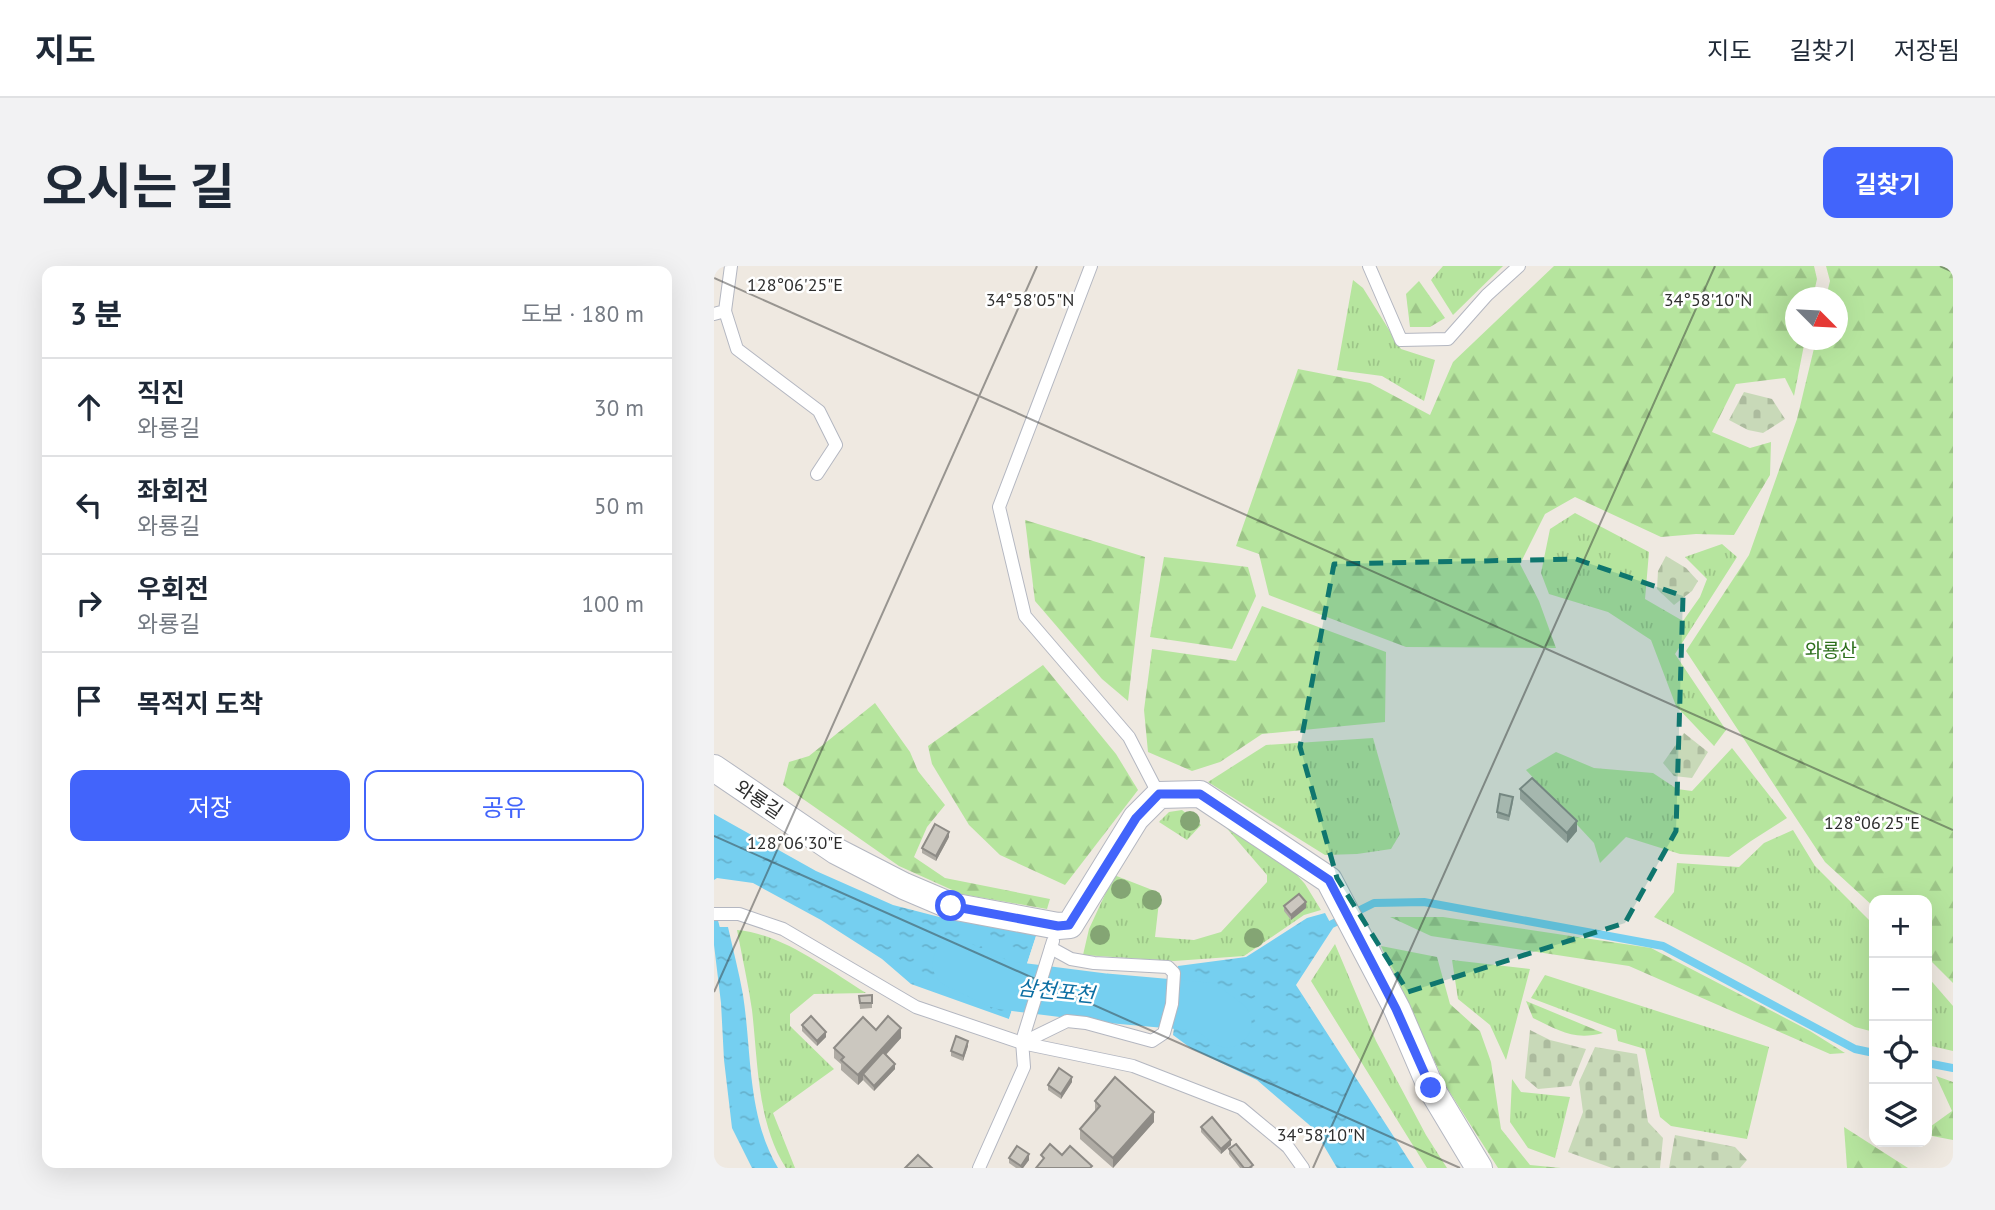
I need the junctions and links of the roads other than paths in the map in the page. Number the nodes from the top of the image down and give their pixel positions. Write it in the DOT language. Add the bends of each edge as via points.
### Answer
graph roads {
  1 [pos="732,266"];
  2 [pos="1091,266"];
  3 [pos="1369,266"];
  4 [pos="1518,266"];
  5 [pos="720,312"];
  6 [pos="817,474"];
  7 [pos="714,768"];
  8 [pos="1159,794"];
  9 [pos="714,914"];
  10 [pos="1054,937"];
  11 [pos="1022,1042"];
  12 [pos="979,1168"];
  13 [pos="1303,1168"];
  14 [pos="1479,1168"];
  1 -- 5 [label="lane"];
  2 -- 8 [label="lane" via="999,507 1025,616 1129,737"];
  3 -- 4 [label="lane" via="1402,340 1448,339"];
  5 -- 6 [label="lane" via="737,349 819,411 836,445"];
  7 -- 10 [label="street, 와룡길" via="836,851 904,886 951,906"];
  8 -- 10 [label="street" via="1136,818 1069,925"];
  8 -- 14 [label="street" via="1200,794 1329,880 1431,1088"];
  9 -- 11 [label="lane" via="739,915 783,929 916,1007"];
  10 -- 11 [label="lane"];
  10 -- 11 [label="lane" via="1071,959 1168,967 1174,973 1164,1033 1152,1041 1067,1021"];
  11 -- 12 [label="lane" via="1024,1066"];
  11 -- 13 [label="lane" via="1133,1066 1241,1108 1289,1147"];
}
